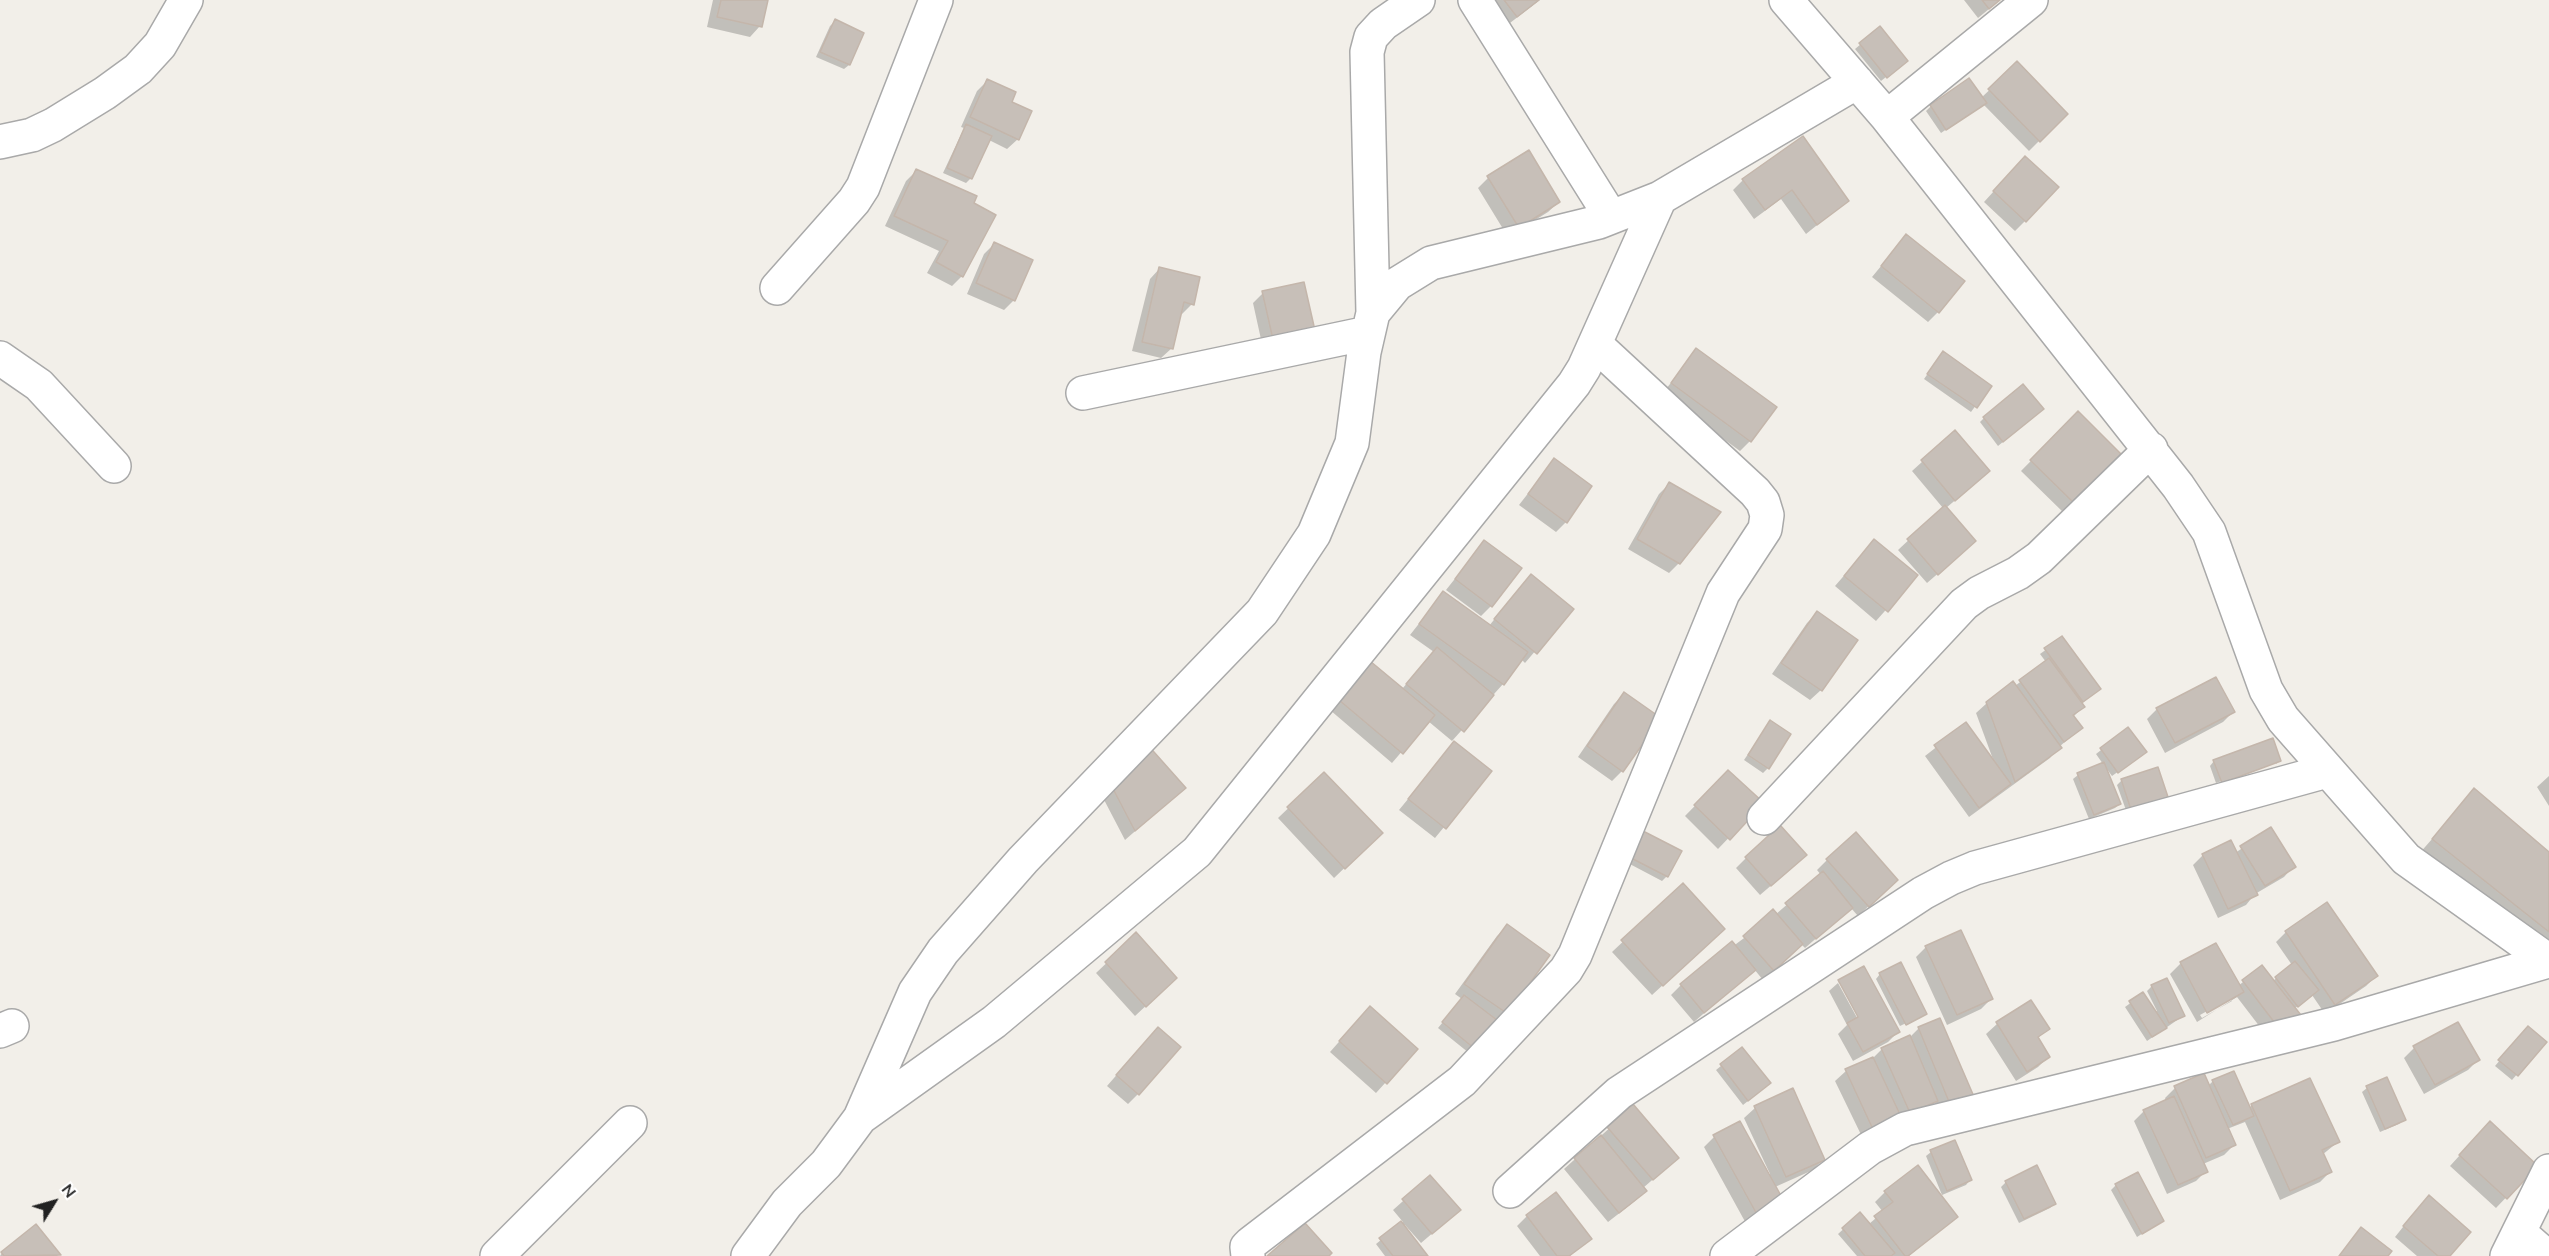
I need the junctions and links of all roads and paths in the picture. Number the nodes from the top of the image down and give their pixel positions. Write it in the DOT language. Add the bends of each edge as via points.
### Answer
graph roads {
  1 [pos="186,0"];
  2 [pos="936,0"];
  3 [pos="1418,0"];
  4 [pos="1475,0"];
  5 [pos="1786,0"];
  6 [pos="2031,0"];
  7 [pos="1857,82"];
  8 [pos="1887,117"];
  9 [pos="0,142"];
  10 [pos="1660,198"];
  11 [pos="1611,217"];
  12 [pos="777,288"];
  13 [pos="1371,323"];
  14 [pos="1595,344"];
  15 [pos="0,357"];
  16 [pos="1083,393"];
  17 [pos="2151,449"];
  18 [pos="114,466"];
  19 [pos="2327,771"];
  20 [pos="1764,818"];
  21 [pos="2549,961"];
  22 [pos="860,1118"];
  23 [pos="630,1123"];
  24 [pos="2549,1171"];
  25 [pos="1510,1191"];
  26 [pos="2513,1244"];
  27 [pos="497,1256"];
  28 [pos="748,1256"];
  29 [pos="1248,1256"];
  30 [pos="1726,1256"];
  31 [pos="2546,1256"];
  1 -- 9 [label="street" via="160,45 138,69 53,125 32,135"];
  2 -- 12 [label="street" via="863,187"];
  3 -- 13 [label="street" via="1383,24 1371,37 1367,52"];
  4 -- 11 [label="street"];
  5 -- 7 [label="street"];
  6 -- 8 [label="street"];
  7 -- 8 [label="street"];
  7 -- 10 [label="street"];
  8 -- 17 [label="street"];
  10 -- 11 [label="street"];
  10 -- 14 [label="street"];
  11 -- 13 [label="street" via="1431,263 1397,284"];
  13 -- 16 [label="street"];
  13 -- 22 [label="street" via="1352,443 1314,534 1262,612 1023,860 943,951 915,992"];
  14 -- 22 [label="street" via="1574,384 1197,852 994,1022"];
  14 -- 29 [label="street" via="1755,492 1767,515 1765,529 1723,593 1566,970 1451,1090 1251,1243"];
  15 -- 18 [label="street" via="39,385"];
  17 -- 19 [label="street" via="2210,532 2266,690 2283,719"];
  17 -- 20 [label="street" via="2039,558 1964,604"];
  19 -- 21 [label="street" via="2406,859"];
  19 -- 25 [label="street" via="1975,868 1951,878 1619,1093"];
  21 -- 30 [label="street" via="2334,1024 1905,1130 1870,1148"];
  22 -- 28 [label="street" via="826,1164 787,1203"];
  23 -- 27 [label="street"];
  24 -- 26 [label="street"];
  26 -- 31 [label="street"];
}
